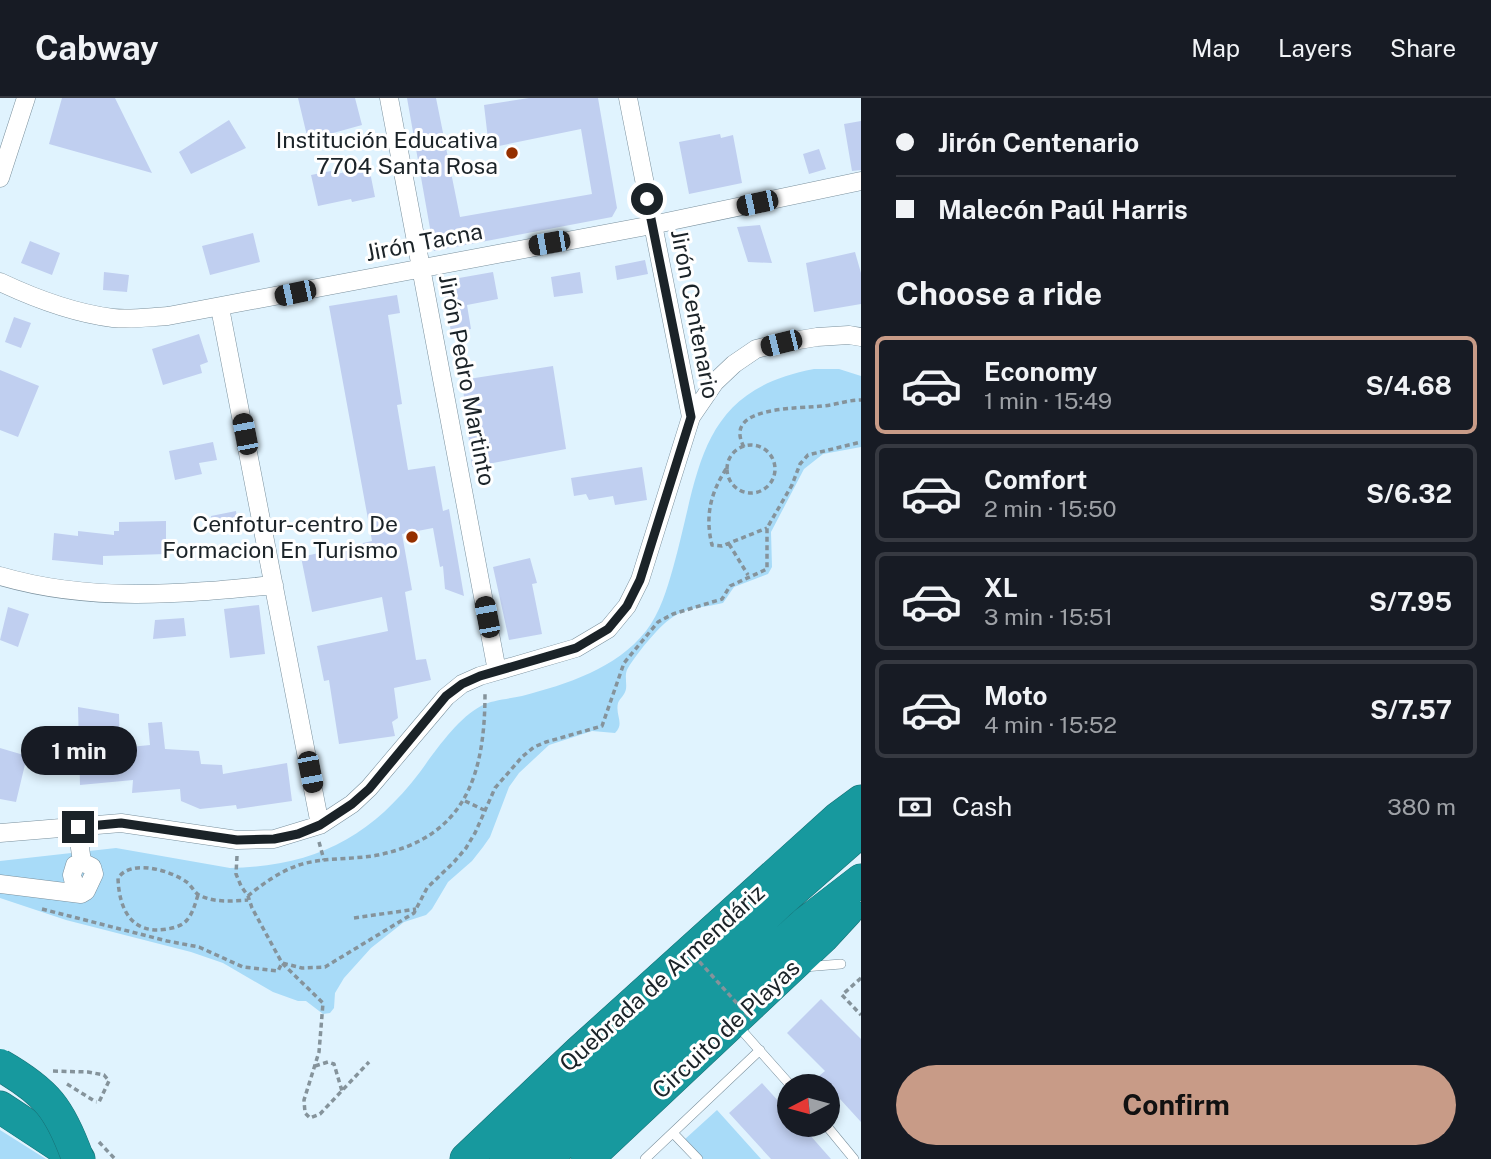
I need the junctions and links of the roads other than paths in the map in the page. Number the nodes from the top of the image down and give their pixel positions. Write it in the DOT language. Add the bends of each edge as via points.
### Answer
graph roads {
  1 [pos="26,98"];
  2 [pos="389,98"];
  3 [pos="628,98"];
  4 [pos="0,178"];
  5 [pos="861,181"];
  6 [pos="652,225"];
  7 [pos="421,267"];
  8 [pos="0,282"];
  9 [pos="220,308"];
  10 [pos="861,337"];
  11 [pos="691,417"];
  12 [pos="0,576"];
  13 [pos="274,585"];
  14 [pos="488,673"];
  15 [pos="861,801"];
  16 [pos="320,825"];
  17 [pos="78,827"];
  18 [pos="861,831"];
  19 [pos="0,833"];
  20 [pos="861,880"];
  21 [pos="0,884"];
  22 [pos="861,895"];
  23 [pos="841,964"];
  24 [pos="792,967"];
  25 [pos="743,1021"];
  26 [pos="760,1050"];
  27 [pos="0,1065"];
  28 [pos="781,1074"];
  29 [pos="0,1107"];
  30 [pos="674,1133"];
  31 [pos="837,1138"];
  32 [pos="85,1153"];
  33 [pos="466,1159"];
  34 [pos="506,1159"];
  35 [pos="545,1159"];
  36 [pos="587,1159"];
  37 [pos="645,1159"];
  38 [pos="698,1159"];
  39 [pos="855,1159"];
  1 -- 4 [label="street"];
  2 -- 7 [label="street, Jirón Pedro Martinto"];
  3 -- 6 [label="street, Jirón Centenario"];
  5 -- 6 [label="street, Jirón Tacna"];
  6 -- 7 [label="street, Jirón Tacna"];
  6 -- 11 [label="street, Jirón Centenario"];
  7 -- 9 [label="street, Jirón Tacna"];
  7 -- 14 [label="street, Jirón Pedro Martinto"];
  8 -- 9 [label="street, Jirón Tacna" via="70,310 116,318"];
  9 -- 13 [label="street"];
  10 -- 11 [label="street" via="817,337 756,349 715,382"];
  11 -- 14 [label="street" via="640,580 627,606 608,629 576,648"];
  12 -- 13 [label="street" via="94,592 153,595"];
  13 -- 16 [label="street"];
  14 -- 16 [label="street" via="446,696 369,789"];
  15 -- 33 [label="highway, Quebrada de Armendáriz"];
  16 -- 17 [label="street" via="274,839 237,840 121,823"];
  17 -- 19 [label="street"];
  17 -- 21 [label="street" via="82,862 92,867 94,874 86,891"];
  18 -- 34 [label="highway"];
  20 -- 35 [label="highway" via="804,924"];
  22 -- 24 [label="highway, Circuito de Playas"];
  23 -- 24 [label="lane"];
  24 -- 25 [label="highway, Circuito de Playas"];
  25 -- 26 [label="lane"];
  25 -- 36 [label="highway, Circuito de Playas"];
  26 -- 28 [label="lane"];
  26 -- 30 [label="lane"];
  27 -- 32 [label="highway, bridge" via="51,1102"];
  29 -- 32 [label="highway"];
  30 -- 37 [label="lane"];
  30 -- 38 [label="lane"];
  31 -- 39 [label="lane"];
}
